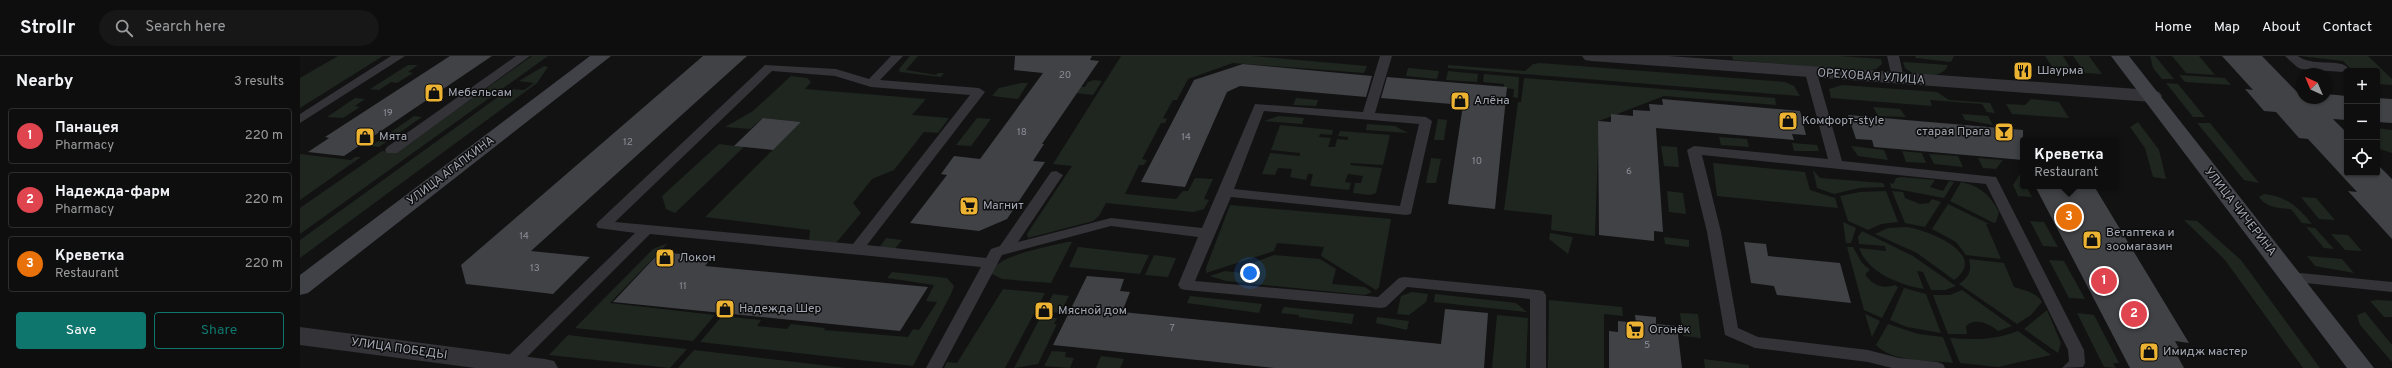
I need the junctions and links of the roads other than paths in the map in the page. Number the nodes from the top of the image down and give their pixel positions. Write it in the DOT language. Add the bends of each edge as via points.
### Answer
graph roads {
  1 [pos="399,56"];
  2 [pos="524,56"];
  3 [pos="602,56"];
  4 [pos="897,56"];
  5 [pos="1386,56"];
  6 [pos="1591,56"];
  7 [pos="1893,56"];
  8 [pos="2120,56"];
  9 [pos="2291,56"];
  10 [pos="1650,58"];
  11 [pos="2342,68"];
  12 [pos="1811,73"];
  13 [pos="1898,78"];
  14 [pos="872,83"];
  15 [pos="2152,96"];
  16 [pos="1368,116"];
  17 [pos="300,119"];
  18 [pos="392,150"];
  19 [pos="1836,164"];
  20 [pos="1056,175"];
  21 [pos="1226,192"];
  22 [pos="646,230"];
  23 [pos="1207,232"];
  24 [pos="857,249"];
  25 [pos="1005,250"];
  26 [pos="990,263"];
  27 [pos="2290,277"];
  28 [pos="300,287"];
  29 [pos="2392,287"];
  30 [pos="300,336"];
  31 [pos="510,364"];
  32 [pos="545,368"];
  33 [pos="934,368"];
  34 [pos="1538,368"];
  35 [pos="1937,368"];
  36 [pos="2070,368"];
  37 [pos="2361,368"];
  1 -- 17 [label="lane"];
  2 -- 18 [label="lane"];
  3 -- 28 [label="main road, УЛИЦА АГАПКИНА"];
  4 -- 14 [label="lane"];
  5 -- 16 [label="lane"];
  6 -- 10 [label="street, ОРЕХОВАЯ УЛИЦА"];
  7 -- 13 [label="lane"];
  8 -- 15 [label="main road, УЛИЦА ЧИЧЕРИНА"];
  9 -- 11 [label="lane" via="2301,65"];
  10 -- 12 [label="street, ОРЕХОВАЯ УЛИЦА"];
  12 -- 13 [label="street, ОРЕХОВАЯ УЛИЦА"];
  12 -- 19 [label="lane"];
  13 -- 15 [label="street, ОРЕХОВАЯ УЛИЦА"];
  14 -- 22 [label="lane" via="836,73 769,67 603,226"];
  14 -- 24 [label="lane" via="979,92"];
  15 -- 27 [label="main road, УЛИЦА ЧИЧЕРИНА"];
  16 -- 21 [label="lane" via="1259,107"];
  16 -- 21 [label="lane" via="1426,121 1406,212"];
  19 -- 35 [label="lane" via="1694,150 1714,232 1731,331 1755,342 1868,356 1899,364"];
  19 -- 36 [label="lane" via="1991,180 2076,350 2076,363"];
  20 -- 25 [label="lane"];
  21 -- 23 [label="lane"];
  22 -- 24 [label="lane"];
  22 -- 31 [label="lane"];
  23 -- 25 [label="lane" via="1111,222"];
  23 -- 34 [label="lane" via="1186,285 1381,303 1404,282 1538,295"];
  24 -- 26 [label="lane"];
  25 -- 26 [label="lane" via="996,252"];
  26 -- 33 [label="lane"];
  27 -- 29 [label="lane"];
  27 -- 37 [label="main road, УЛИЦА ЧИЧЕРИНА"];
  30 -- 31 [label="street, УЛИЦА ПОБЕДЫ"];
  31 -- 32 [label="street, УЛИЦА ПОБЕДЫ"];
}
